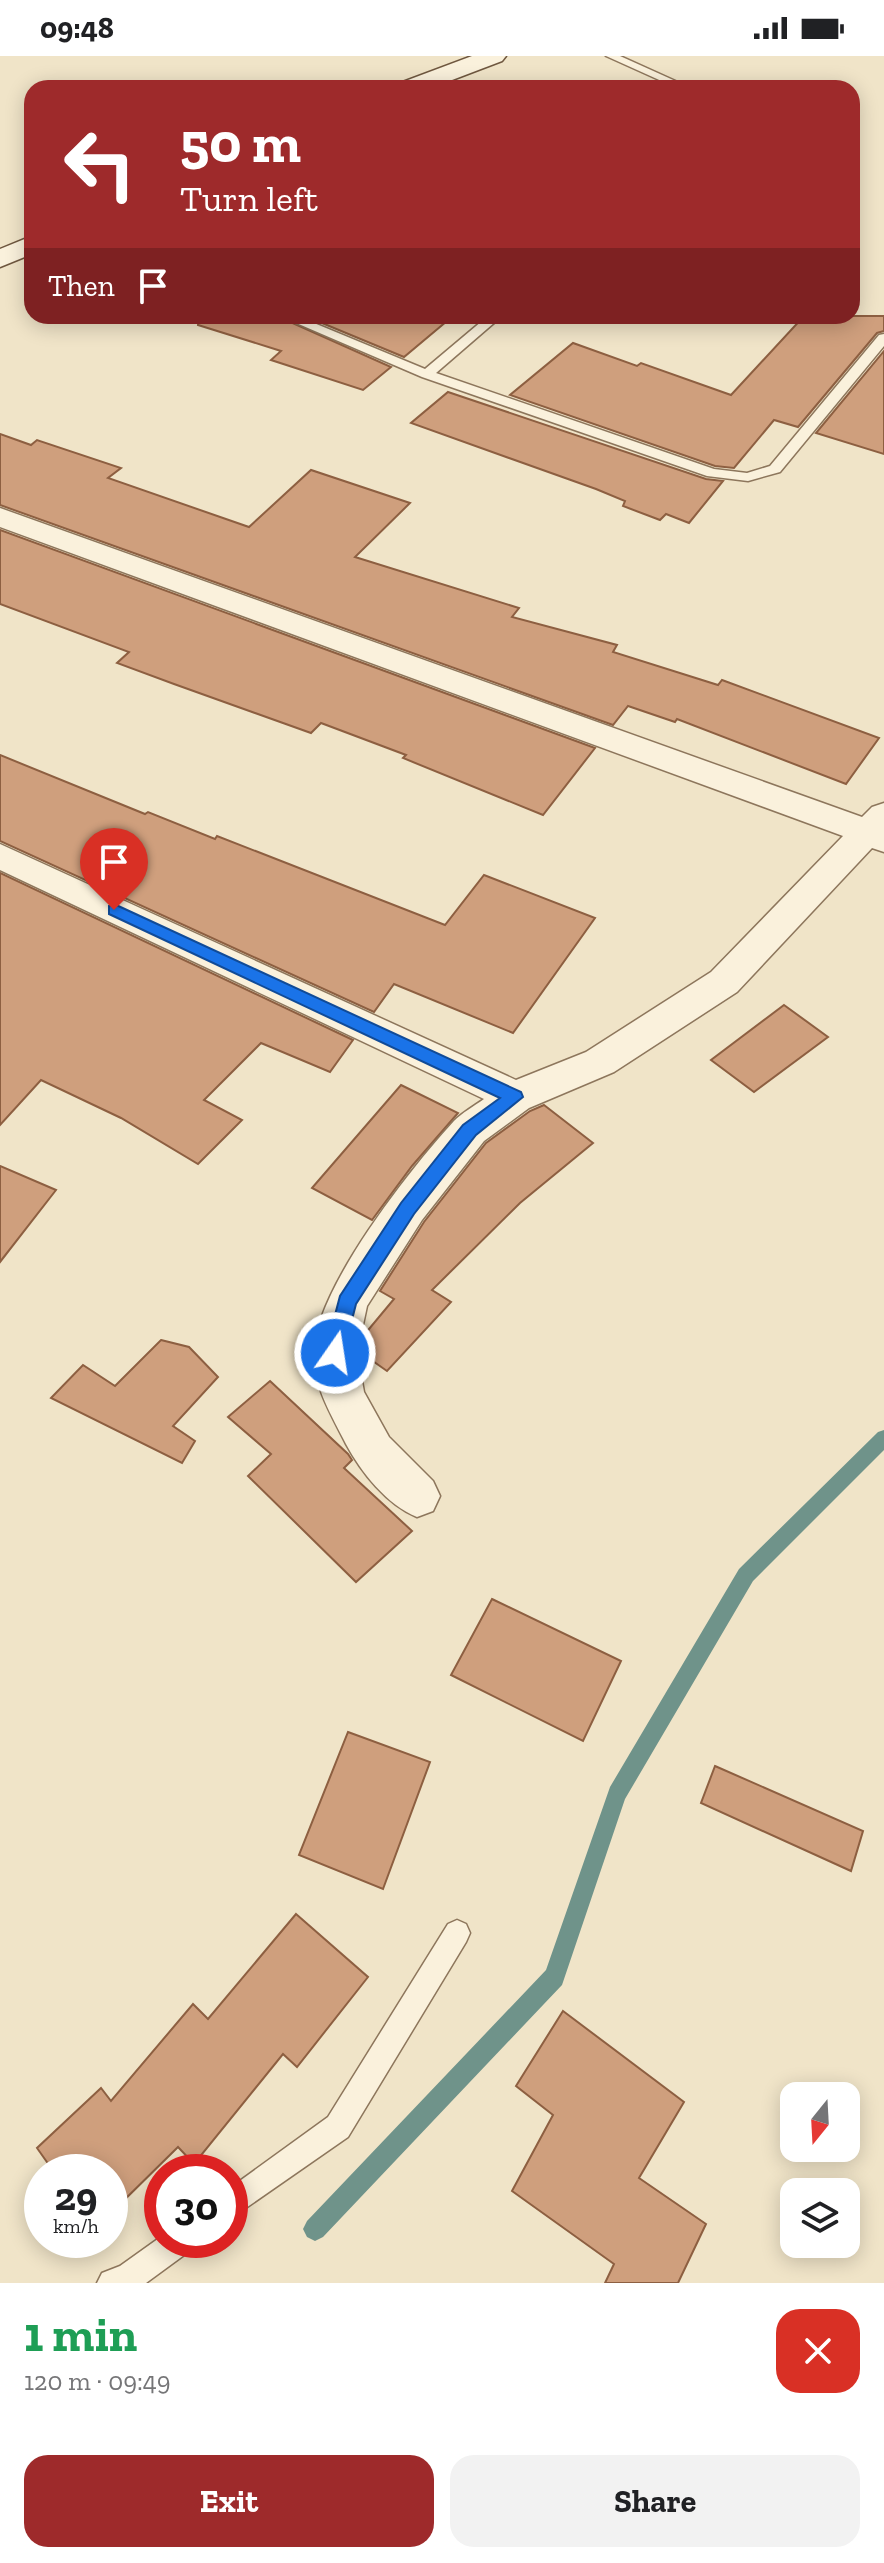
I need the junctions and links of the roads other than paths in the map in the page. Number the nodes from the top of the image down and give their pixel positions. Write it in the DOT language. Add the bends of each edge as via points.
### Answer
graph roads {
  1 [pos="494,56"];
  2 [pos="611,56"];
  3 [pos="430,80"];
  4 [pos="667,80"];
  5 [pos="24,248"];
  6 [pos="0,259"];
  7 [pos="305,324"];
  8 [pos="486,324"];
  9 [pos="884,338"];
  10 [pos="427,374"];
  11 [pos="0,517"];
  12 [pos="878,829"];
  13 [pos="0,856"];
  14 [pos="515,1097"];
  15 [pos="417,1496"];
  16 [pos="457,1933"];
  17 [pos="248,2192"];
  18 [pos="156,2258"];
  19 [pos="112,2283"];
  1 -- 3 [label="street"];
  2 -- 4 [label="lane"];
  5 -- 6 [label="street"];
  7 -- 10 [label="lane"];
  8 -- 10 [label="lane"];
  9 -- 10 [label="lane" via="775,469 748,477 712,473"];
  11 -- 12 [label="street"];
  12 -- 14 [label="street" via="724,982 600,1062"];
  13 -- 14 [label="street"];
  14 -- 15 [label="street" via="470,1130 408,1208 347,1302 335,1353 343,1395 373,1451"];
  16 -- 17 [label="lane" via="338,2127"];
  18 -- 19 [label="lane"];
}
